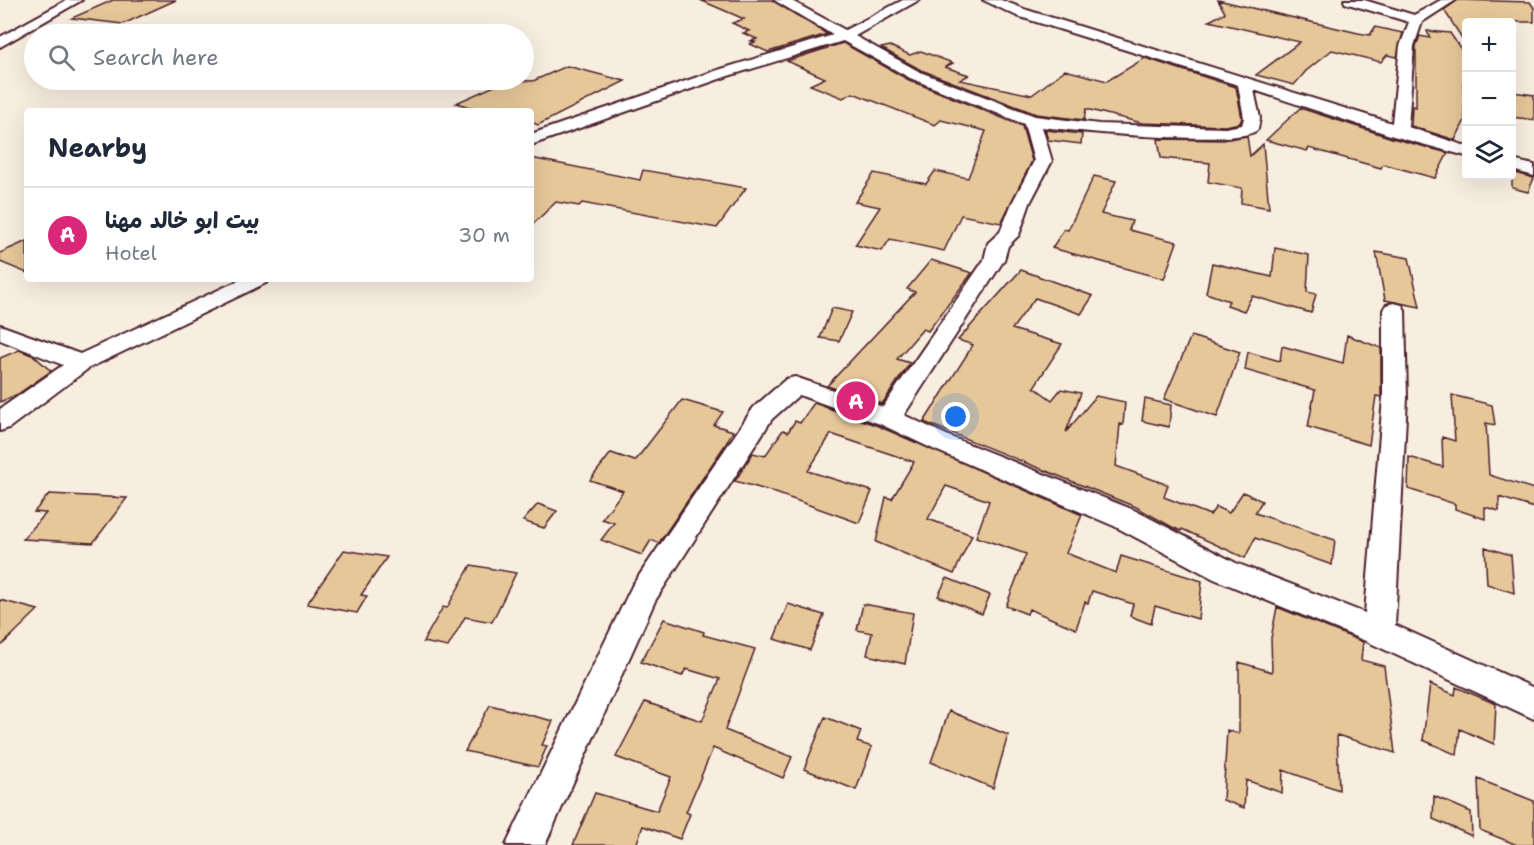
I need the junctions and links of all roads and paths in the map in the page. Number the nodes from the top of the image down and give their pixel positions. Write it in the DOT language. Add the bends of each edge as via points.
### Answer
graph roads {
  1 [pos="76,0"];
  2 [pos="780,0"];
  3 [pos="913,0"];
  4 [pos="989,0"];
  5 [pos="1350,0"];
  6 [pos="1450,0"];
  7 [pos="1416,20"];
  8 [pos="35,24"];
  9 [pos="24,30"];
  10 [pos="847,36"];
  11 [pos="0,44"];
  12 [pos="1245,83"];
  13 [pos="1032,121"];
  14 [pos="1399,132"];
  15 [pos="534,139"];
  16 [pos="1462,151"];
  17 [pos="1516,166"];
  18 [pos="1534,171"];
  19 [pos="253,282"];
  20 [pos="1394,310"];
  21 [pos="0,333"];
  22 [pos="81,363"];
  23 [pos="889,418"];
  24 [pos="0,422"];
  25 [pos="1379,632"];
  26 [pos="1534,704"];
  27 [pos="525,845"];
  1 -- 8 [label="street"];
  2 -- 10 [label="street"];
  3 -- 10 [label="street"];
  4 -- 12 [label="street"];
  5 -- 7 [label="street"];
  6 -- 7 [label="street"];
  7 -- 14 [label="street" via="1407,46"];
  9 -- 11 [label="street"];
  10 -- 13 [label="street" via="915,75"];
  10 -- 15 [label="street" via="656,95"];
  12 -- 13 [label="street" via="1252,118 1250,129 1225,133 1099,129"];
  12 -- 14 [label="street"];
  13 -- 23 [label="street" via="1043,161 1020,203 1009,235 998,243 994,260"];
  14 -- 16 [label="street"];
  17 -- 18 [label="street"];
  19 -- 22 [label="street"];
  20 -- 25 [label="street" via="1395,398"];
  21 -- 22 [label="street"];
  22 -- 24 [label="street"];
  23 -- 25 [label="street" via="1124,518 1225,571"];
  23 -- 27 [label="street" via="795,385 763,413 643,595"];
  25 -- 26 [label="street"];
}
